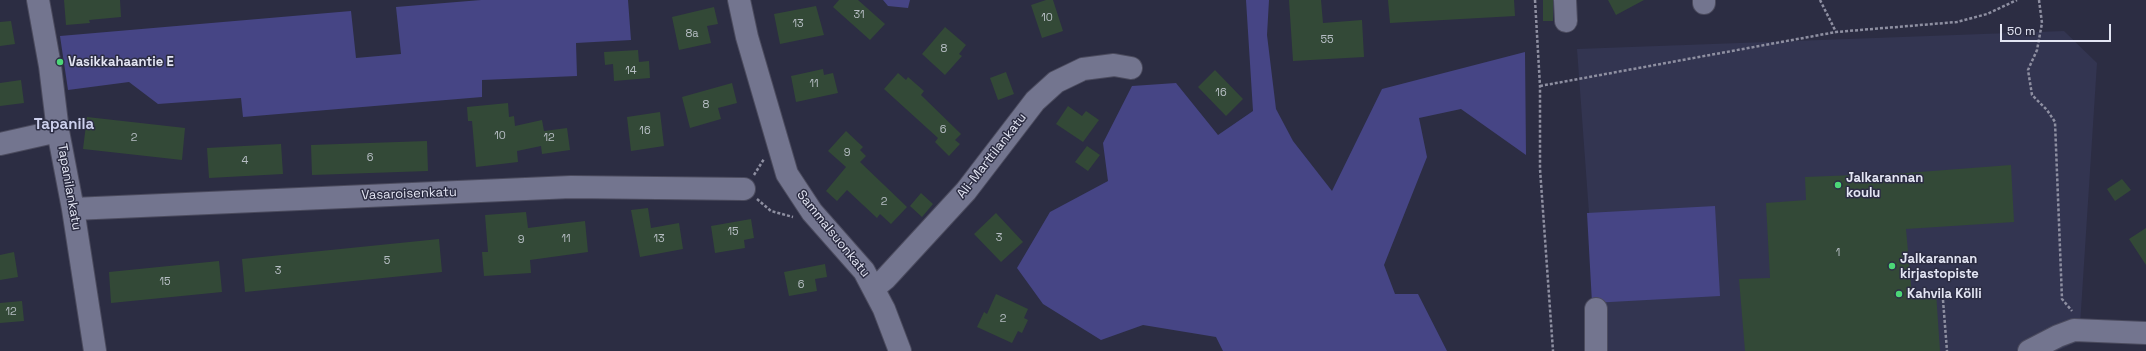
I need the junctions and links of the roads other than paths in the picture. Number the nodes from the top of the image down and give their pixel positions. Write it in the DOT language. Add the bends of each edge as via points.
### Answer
graph roads {
  1 [pos="38,0"];
  2 [pos="739,0"];
  3 [pos="1131,68"];
  4 [pos="58,131"];
  5 [pos="0,144"];
  6 [pos="744,189"];
  7 [pos="74,209"];
  8 [pos="874,288"];
  9 [pos="1596,309"];
  10 [pos="2146,333"];
  11 [pos="95,351"];
  12 [pos="900,351"];
  13 [pos="1596,351"];
  14 [pos="2029,351"];
  1 -- 4 [label="street, Tapanilankatu"];
  2 -- 8 [label="street, Sammalsuonkatu" via="747,37 787,174 812,212 864,271"];
  3 -- 8 [label="street, Ali-Marttilankatu" via="1114,65 1083,68 1056,82 1035,100 966,191"];
  4 -- 5 [label="street"];
  4 -- 7 [label="street, Tapanilankatu"];
  6 -- 7 [label="street, Vasaroisenkatu" via="571,187"];
  7 -- 11 [label="street, Tapanilankatu"];
  8 -- 12 [label="street, Sammalsuonkatu"];
  9 -- 13 [label="street"];
  10 -- 14 [label="street" via="2074,330"];
}
